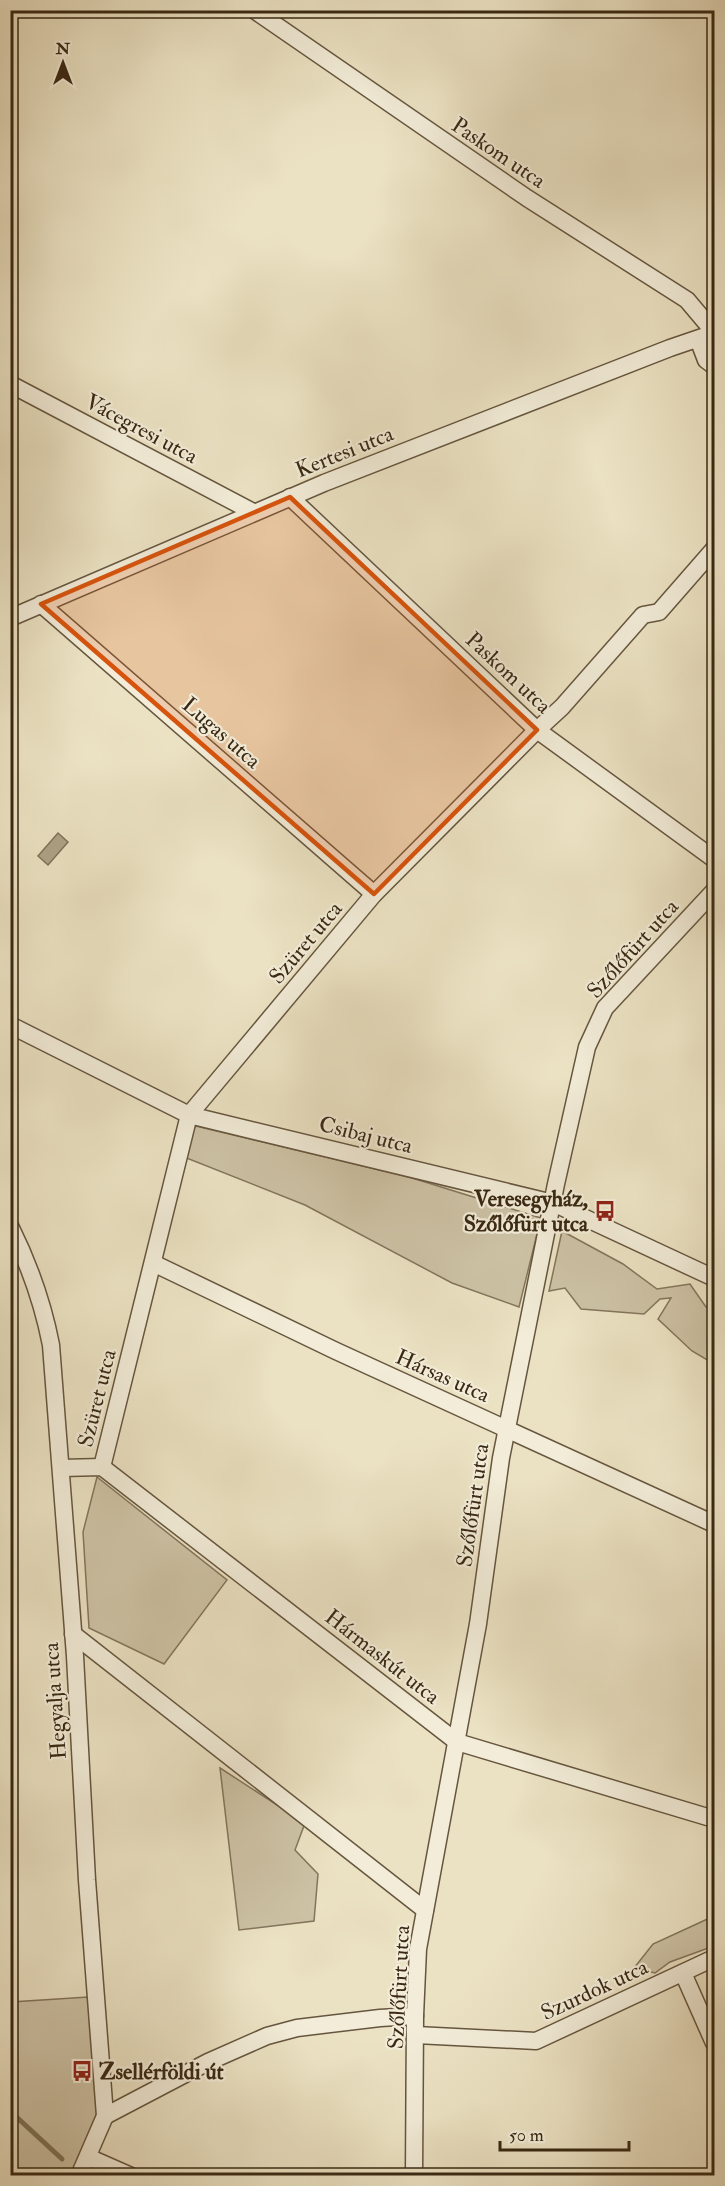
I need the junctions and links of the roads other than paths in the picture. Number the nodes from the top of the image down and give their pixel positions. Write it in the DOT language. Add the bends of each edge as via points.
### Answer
graph roads {
  1 [pos="254,10"];
  2 [pos="709,335"];
  3 [pos="714,366"];
  4 [pos="10,384"];
  5 [pos="290,497"];
  6 [pos="253,512"];
  7 [pos="714,549"];
  8 [pos="41,604"];
  9 [pos="10,618"];
  10 [pos="537,730"];
  11 [pos="714,858"];
  12 [pos="714,891"];
  13 [pos="374,894"];
  14 [pos="10,1025"];
  15 [pos="189,1115"];
  16 [pos="554,1203"];
  17 [pos="10,1226"];
  18 [pos="153,1263"];
  19 [pos="714,1278"];
  20 [pos="507,1428"];
  21 [pos="102,1467"];
  22 [pos="61,1468"];
  23 [pos="714,1524"];
  24 [pos="73,1634"];
  25 [pos="457,1742"];
  26 [pos="714,1819"];
  27 [pos="425,1910"];
  28 [pos="714,1958"];
  29 [pos="683,1973"];
  30 [pos="415,2016"];
  31 [pos="416,2035"];
  32 [pos="714,2043"];
  33 [pos="105,2116"];
  34 [pos="88,2157"];
  35 [pos="79,2175"];
  36 [pos="131,2175"];
  37 [pos="414,2175"];
  1 -- 2 [label="street, Paskom utca" via="526,198 687,300"];
  2 -- 3 [label="street, Paskom utca" via="706,360"];
  2 -- 5 [label="street, Kertesi utca"];
  4 -- 6 [label="street, Vácegresi utca"];
  5 -- 6 [label="street, Kertesi utca"];
  5 -- 10 [label="street, Paskom utca"];
  6 -- 8 [label="street, Kertesi utca"];
  7 -- 10 [label="street, Szüret utca" via="659,612 643,615"];
  8 -- 9 [label="street, Kertesi utca"];
  8 -- 13 [label="street, Lugas utca"];
  10 -- 11 [label="street, Paskom utca"];
  10 -- 13 [label="street, Szüret utca"];
  12 -- 16 [label="street, Szőlőfürt utca" via="605,1008 587,1047"];
  13 -- 15 [label="street, Szüret utca"];
  14 -- 15 [label="street, Csibaj utca"];
  15 -- 16 [label="street, Csibaj utca"];
  15 -- 18 [label="street, Szüret utca"];
  16 -- 19 [label="street, Csibaj utca"];
  16 -- 20 [label="street, Szőlőfürt utca"];
  17 -- 22 [label="street, Hegyalja utca" via="45,1314"];
  18 -- 20 [label="street, Hársas utca"];
  18 -- 21 [label="street, Szüret utca"];
  20 -- 23 [label="street, Hársas utca"];
  20 -- 25 [label="street, Szőlőfürt utca"];
  21 -- 22 [label="street"];
  21 -- 25 [label="street, Hármaskút utca"];
  22 -- 24 [label="street, Hegyalja utca"];
  24 -- 27 [label="street"];
  24 -- 33 [label="street, Hegyalja utca"];
  25 -- 26 [label="street, Hármaskút utca"];
  25 -- 27 [label="street, Szőlőfürt utca"];
  27 -- 30 [label="street, Szőlőfürt utca" via="418,1949"];
  28 -- 29 [label="street, Szurdok utca"];
  29 -- 31 [label="street, Szurdok utca" via="536,2041"];
  29 -- 32 [label="street"];
  30 -- 31 [label="street, Szőlőfürt utca"];
  30 -- 33 [label="street" via="297,2028 267,2036"];
  31 -- 37 [label="street, Szőlőfürt utca"];
  33 -- 34 [label="street, Hegyalja utca"];
  34 -- 35 [label="street, Hegyalja utca"];
  34 -- 36 [label="street"];
}
